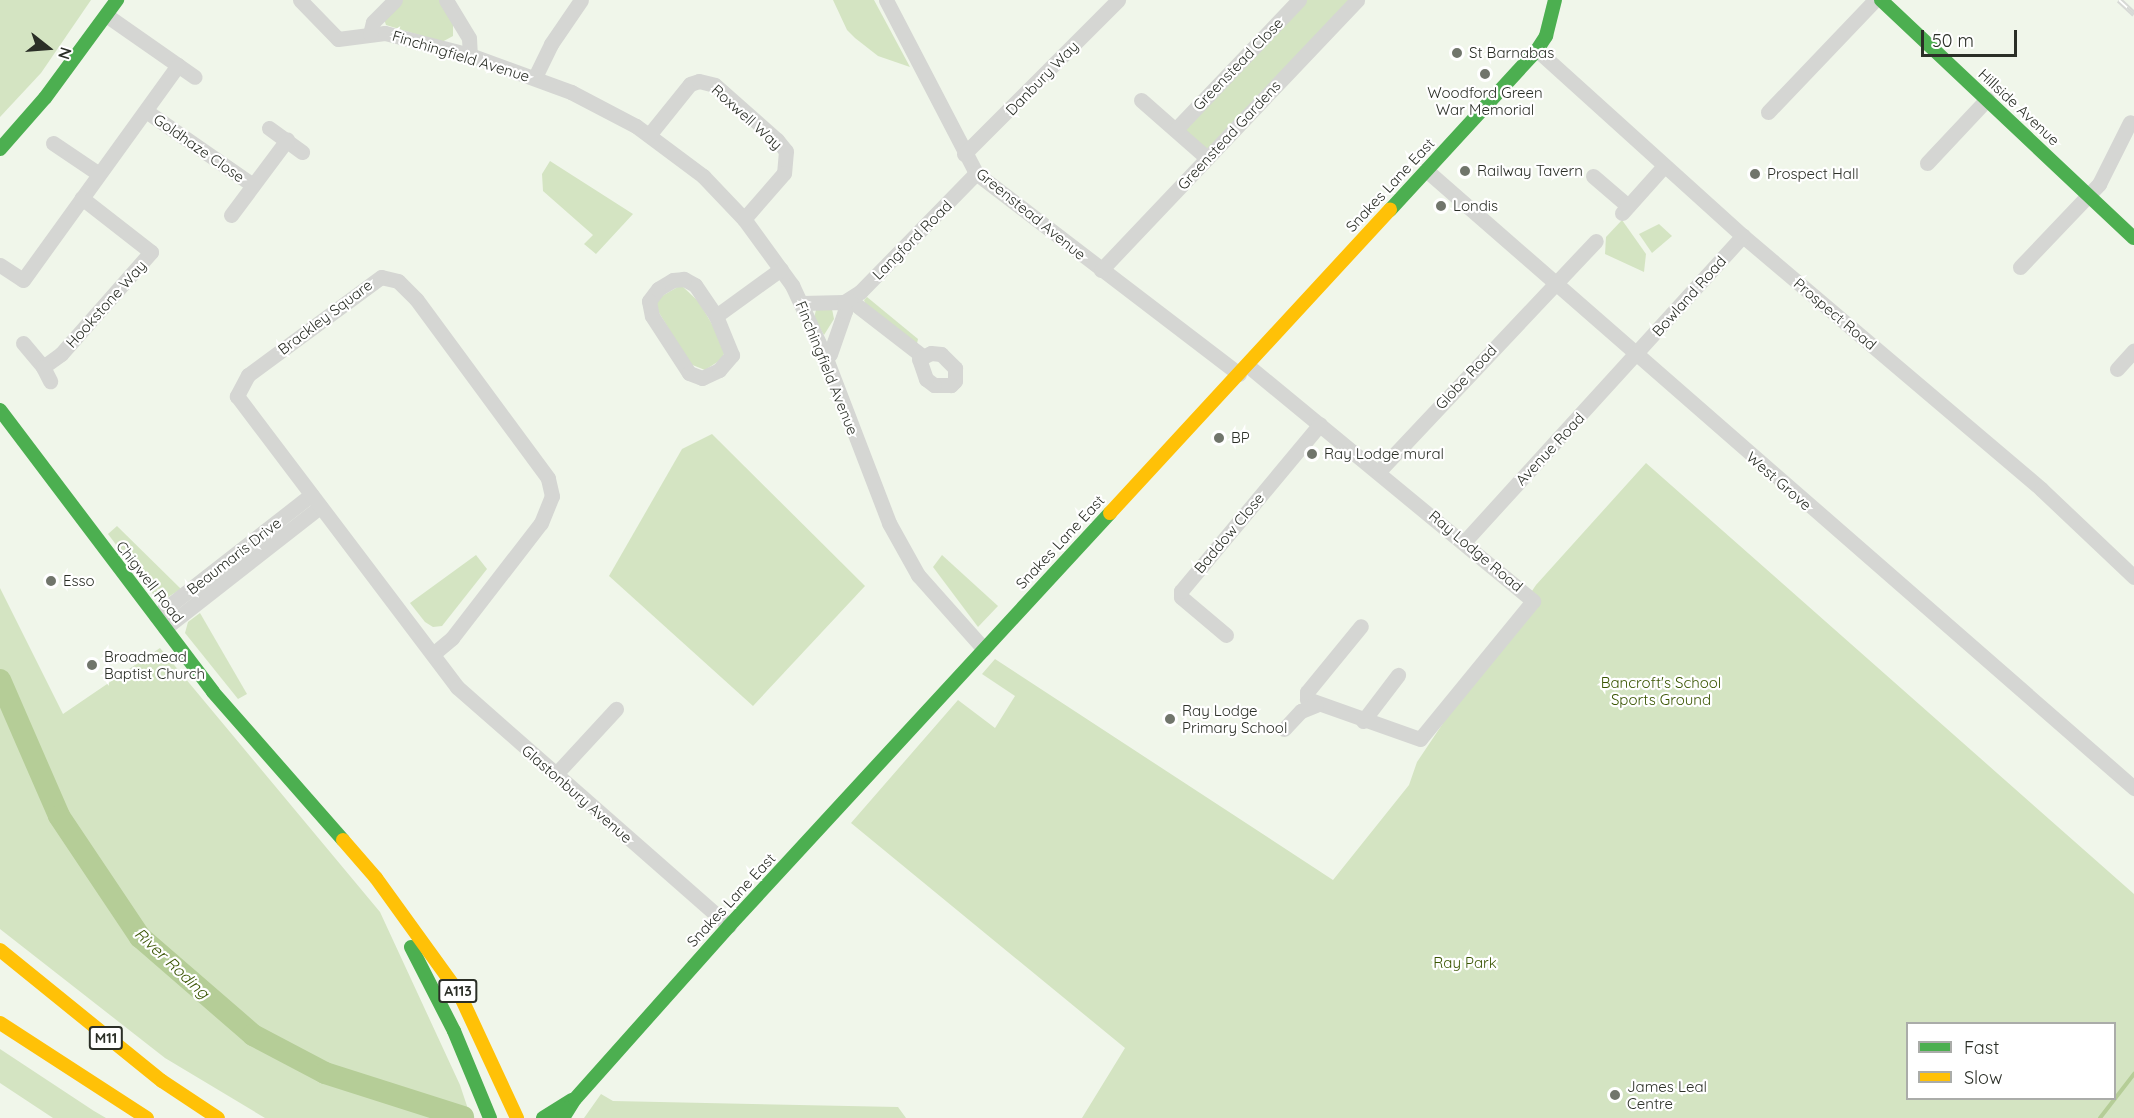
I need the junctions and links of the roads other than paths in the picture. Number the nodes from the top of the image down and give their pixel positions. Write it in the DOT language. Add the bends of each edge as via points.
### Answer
graph roads {
  1 [pos="117,0"];
  2 [pos="300,0"];
  3 [pos="395,0"];
  4 [pos="446,0"];
  5 [pos="581,0"];
  6 [pos="886,0"];
  7 [pos="1118,0"];
  8 [pos="1299,0"];
  9 [pos="1357,0"];
  10 [pos="1555,0"];
  11 [pos="1875,0"];
  12 [pos="1881,0"];
  13 [pos="106,15"];
  14 [pos="370,34"];
  15 [pos="1537,50"];
  16 [pos="470,55"];
  17 [pos="178,66"];
  18 [pos="195,76"];
  19 [pos="535,77"];
  20 [pos="1988,99"];
  21 [pos="1141,100"];
  22 [pos="146,111"];
  23 [pos="1768,112"];
  24 [pos="2130,122"];
  25 [pos="269,128"];
  26 [pos="1177,128"];
  27 [pos="649,135"];
  28 [pos="286,140"];
  29 [pos="53,143"];
  30 [pos="0,149"];
  31 [pos="302,152"];
  32 [pos="964,154"];
  33 [pos="1208,158"];
  34 [pos="1927,164"];
  35 [pos="1664,166"];
  36 [pos="1426,170"];
  37 [pos="976,173"];
  38 [pos="99,174"];
  39 [pos="1593,176"];
  40 [pos="253,185"];
  41 [pos="2087,194"];
  42 [pos="82,198"];
  43 [pos="231,215"];
  44 [pos="744,219"];
  45 [pos="1743,236"];
  46 [pos="2134,238"];
  47 [pos="1596,241"];
  48 [pos="0,265"];
  49 [pos="2020,267"];
  50 [pos="781,269"];
  51 [pos="1101,270"];
  52 [pos="1553,284"];
  53 [pos="847,301"];
  54 [pos="802,303"];
  55 [pos="716,316"];
  56 [pos="23,343"];
  57 [pos="2134,350"];
  58 [pos="921,355"];
  59 [pos="825,356"];
  60 [pos="1636,357"];
  61 [pos="43,367"];
  62 [pos="1243,369"];
  63 [pos="2117,369"];
  64 [pos="50,381"];
  65 [pos="0,410"];
  66 [pos="1320,424"];
  67 [pos="1379,471"];
  68 [pos="316,501"];
  69 [pos="1465,541"];
  70 [pos="2134,577"];
  71 [pos="160,622"];
  72 [pos="1361,626"];
  73 [pos="1226,635"];
  74 [pos="984,649"];
  75 [pos="433,654"];
  76 [pos="1398,675"];
  77 [pos="1314,705"];
  78 [pos="616,709"];
  79 [pos="1363,721"];
  80 [pos="1284,729"];
  81 [pos="555,775"];
  82 [pos="2134,788"];
  83 [pos="376,878"];
  84 [pos="729,926"];
  85 [pos="0,950"];
  86 [pos="0,1023"];
  87 [pos="575,1099"];
  88 [pos="147,1118"];
  89 [pos="218,1118"];
  90 [pos="490,1118"];
  91 [pos="517,1118"];
  92 [pos="543,1118"];
  93 [pos="563,1118"];
  1 -- 13 [label="main road"];
  2 -- 14 [label="street, Finchingfield Avenue" via="338,39"];
  3 -- 14 [label="street" via="373,22"];
  4 -- 16 [label="street" via="469,38"];
  5 -- 19 [label="street" via="551,44"];
  6 -- 32 [label="street, Greenstead Avenue"];
  7 -- 32 [label="street, Danbury Way"];
  8 -- 26 [label="street, Greenstead Close"];
  9 -- 33 [label="street, Greenstead Gardens"];
  10 -- 15 [label="main road, Snakes Lane East"];
  11 -- 23 [label="street"];
  12 -- 20 [label="main road, Hillside Avenue"];
  13 -- 17 [label="street"];
  13 -- 30 [label="main road" via="45,98"];
  14 -- 16 [label="street, Finchingfield Avenue" via="385,33"];
  15 -- 35 [label="street, Prospect Road"];
  15 -- 36 [label="main road, Snakes Lane East"];
  16 -- 19 [label="street, Finchingfield Avenue"];
  17 -- 18 [label="street"];
  17 -- 22 [label="street"];
  19 -- 27 [label="street, Finchingfield Avenue" via="572,92"];
  20 -- 34 [label="street"];
  20 -- 41 [label="main road, Hillside Avenue"];
  21 -- 26 [label="street" via="1169,126"];
  22 -- 38 [label="street"];
  22 -- 40 [label="street, Goldhaze Close"];
  24 -- 41 [label="street" via="2099,184"];
  25 -- 28 [label="street"];
  26 -- 33 [label="street"];
  27 -- 44 [label="street, Finchingfield Avenue" via="703,176"];
  27 -- 44 [label="street, Roxwell Way" via="690,84 699,81 715,85 786,151 787,163 776,184"];
  28 -- 31 [label="street"];
  28 -- 40 [label="street, Goldhaze Close"];
  29 -- 38 [label="street"];
  32 -- 37 [label="street, Greenstead Avenue"];
  33 -- 51 [label="street, Greenstead Gardens"];
  35 -- 39 [label="street" via="1625,210"];
  35 -- 45 [label="street, Prospect Road"];
  36 -- 52 [label="street, West Grove"];
  36 -- 62 [label="main road, Snakes Lane East"];
  37 -- 51 [label="street, Greenstead Avenue"];
  37 -- 53 [label="street, Langford Road"];
  38 -- 42 [label="street"];
  40 -- 43 [label="street, Goldhaze Close"];
  41 -- 46 [label="main road, Hillside Avenue"];
  41 -- 49 [label="street"];
  42 -- 48 [label="street" via="23,280"];
  42 -- 61 [label="street, Hookstone Way" via="157,256"];
  44 -- 50 [label="street, Finchingfield Avenue"];
  45 -- 60 [label="street, Bowland Road"];
  45 -- 70 [label="street, Prospect Road" via="2041,489"];
  47 -- 52 [label="street, Globe Road"];
  50 -- 54 [label="street, Finchingfield Avenue"];
  50 -- 55 [label="street"];
  51 -- 62 [label="street, Greenstead Avenue"];
  52 -- 60 [label="street, West Grove"];
  52 -- 67 [label="street, Globe Road"];
  53 -- 54 [label="street"];
  53 -- 58 [label="street"];
  53 -- 59 [label="street" via="830,354"];
  54 -- 59 [label="street, Finchingfield Avenue"];
  55 -- 55 [label="street" via="732,355 728,363 710,375 695,376 652,316 649,301 658,289 673,280 684,279 695,285"];
  56 -- 61 [label="street"];
  57 -- 63 [label="street"];
  59 -- 74 [label="street, Finchingfield Avenue" via="894,533 918,575"];
  60 -- 69 [label="street, Avenue Road"];
  60 -- 82 [label="street, West Grove"];
  61 -- 64 [label="street"];
  62 -- 66 [label="street, Ray Lodge Road"];
  62 -- 74 [label="main road, Snakes Lane East"];
  65 -- 71 [label="main road, Chigwell Road / A113"];
  66 -- 67 [label="street, Ray Lodge Road"];
  66 -- 73 [label="street, Baddow Close" via="1181,591 1181,597"];
  67 -- 69 [label="street, Ray Lodge Road"];
  68 -- 71 [label="street, Beaumaris Drive"];
  68 -- 75 [label="street, Brackley Square"];
  68 -- 75 [label="street, Brackley Square" via="237,396 242,381 370,282 381,277 398,280 548,478 552,496 541,523 452,638"];
  69 -- 79 [label="street, Ray Lodge Road" via="1531,598 1532,604 1422,736 1416,738"];
  71 -- 83 [label="main road, Chigwell Road / A113" via="213,692"];
  72 -- 77 [label="street" via="1307,692"];
  74 -- 84 [label="main road, Snakes Lane East"];
  75 -- 81 [label="street, Glastonbury Avenue" via="457,687"];
  76 -- 79 [label="street"];
  77 -- 79 [label="street, Ray Lodge Road"];
  77 -- 80 [label="street" via="1301,711"];
  78 -- 81 [label="street"];
  81 -- 84 [label="street, Glastonbury Avenue"];
  83 -- 90 [label="main road, Chigwell Road / A113" via="454,1031"];
  83 -- 91 [label="main road, Chigwell Road / A113" via="459,993"];
  84 -- 87 [label="main road, Snakes Lane East"];
  85 -- 89 [label="main road, M11" via="162,1081"];
  86 -- 88 [label="main road"];
  87 -- 92 [label="main road, Snakes Lane East"];
  87 -- 93 [label="main road, Snakes Lane East"];
}
